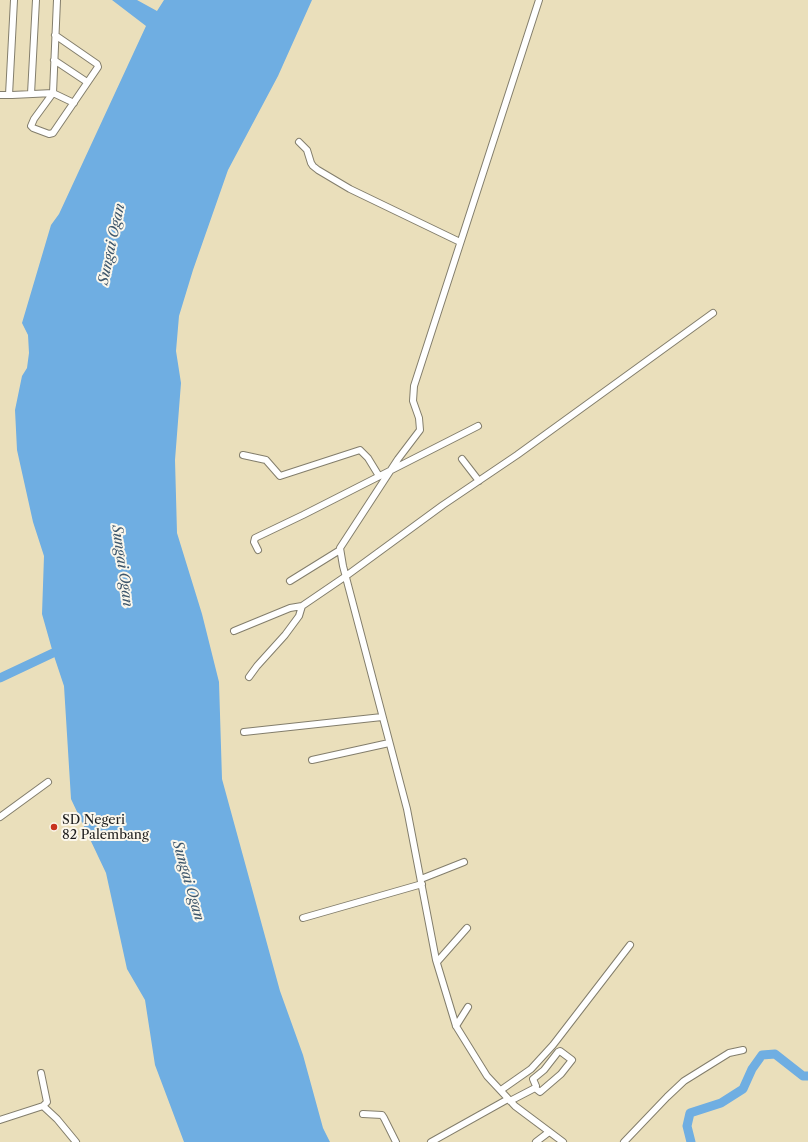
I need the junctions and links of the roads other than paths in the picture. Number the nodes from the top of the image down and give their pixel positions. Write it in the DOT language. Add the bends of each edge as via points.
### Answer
graph roads {
  1 [pos="14,0"];
  2 [pos="36,0"];
  3 [pos="58,0"];
  4 [pos="540,0"];
  5 [pos="55,35"];
  6 [pos="54,60"];
  7 [pos="87,82"];
  8 [pos="53,93"];
  9 [pos="31,94"];
  10 [pos="0,95"];
  11 [pos="9,95"];
  12 [pos="74,103"];
  13 [pos="299,142"];
  14 [pos="460,242"];
  15 [pos="714,313"];
  16 [pos="478,426"];
  17 [pos="243,455"];
  18 [pos="462,459"];
  19 [pos="391,470"];
  20 [pos="379,476"];
  21 [pos="478,480"];
  22 [pos="258,550"];
  23 [pos="340,552"];
  24 [pos="346,576"];
  25 [pos="290,582"];
  26 [pos="302,606"];
  27 [pos="234,631"];
  28 [pos="249,677"];
  29 [pos="382,717"];
  30 [pos="244,732"];
  31 [pos="389,743"];
  32 [pos="312,760"];
  33 [pos="48,782"];
  34 [pos="0,817"];
  35 [pos="464,862"];
  36 [pos="422,881"];
  37 [pos="303,918"];
  38 [pos="467,928"];
  39 [pos="630,945"];
  40 [pos="437,962"];
  41 [pos="468,1007"];
  42 [pos="456,1026"];
  43 [pos="742,1050"];
  44 [pos="41,1073"];
  45 [pos="535,1088"];
  46 [pos="501,1090"];
  47 [pos="509,1100"];
  48 [pos="43,1106"];
  49 [pos="363,1114"];
  50 [pos="0,1120"];
  51 [pos="549,1132"];
  52 [pos="440,1140"];
  53 [pos="76,1142"];
  54 [pos="396,1142"];
  55 [pos="431,1142"];
  56 [pos="536,1142"];
  57 [pos="563,1142"];
  58 [pos="624,1142"];
  1 -- 11 [label="street"];
  2 -- 9 [label="street"];
  3 -- 5 [label="street"];
  4 -- 14 [label="street"];
  5 -- 6 [label="street"];
  5 -- 7 [label="street" via="98,64"];
  6 -- 7 [label="street"];
  6 -- 8 [label="street"];
  7 -- 12 [label="street"];
  8 -- 9 [label="street"];
  8 -- 12 [label="street"];
  8 -- 12 [label="street" via="34,119 31,126 33,128 53,133"];
  9 -- 11 [label="street"];
  10 -- 11 [label="street"];
  13 -- 14 [label="street" via="307,150 313,166 318,170 350,189"];
  14 -- 19 [label="street" via="413,390 413,402 420,430"];
  15 -- 21 [label="street" via="517,455"];
  16 -- 19 [label="street"];
  17 -- 20 [label="street" via="268,462 280,476 360,450"];
  18 -- 21 [label="street"];
  19 -- 20 [label="street"];
  19 -- 23 [label="street" via="340,548"];
  20 -- 22 [label="street" via="255,538"];
  21 -- 24 [label="street"];
  23 -- 24 [label="street"];
  23 -- 25 [label="street"];
  24 -- 26 [label="street"];
  24 -- 29 [label="street"];
  26 -- 27 [label="street" via="290,608"];
  26 -- 28 [label="street" via="299,616 285,635"];
  29 -- 30 [label="street"];
  29 -- 31 [label="street"];
  31 -- 32 [label="street"];
  31 -- 36 [label="street" via="407,809"];
  33 -- 34 [label="street"];
  35 -- 36 [label="street"];
  36 -- 37 [label="street"];
  36 -- 40 [label="street"];
  38 -- 40 [label="street"];
  39 -- 46 [label="street" via="553,1045 531,1068"];
  40 -- 42 [label="street"];
  41 -- 42 [label="street"];
  42 -- 46 [label="street" via="487,1076"];
  43 -- 58 [label="street" via="729,1053 686,1080"];
  44 -- 48 [label="street" via="47,1102"];
  45 -- 45 [label="street" via="541,1092 572,1060 558,1052 543,1071 532,1079"];
  45 -- 47 [label="street"];
  46 -- 47 [label="street"];
  47 -- 51 [label="street"];
  47 -- 52 [label="street"];
  48 -- 50 [label="street"];
  48 -- 53 [label="street"];
  49 -- 54 [label="street" via="382,1116"];
  51 -- 56 [label="street"];
  51 -- 57 [label="street"];
  52 -- 55 [label="street"];
}
